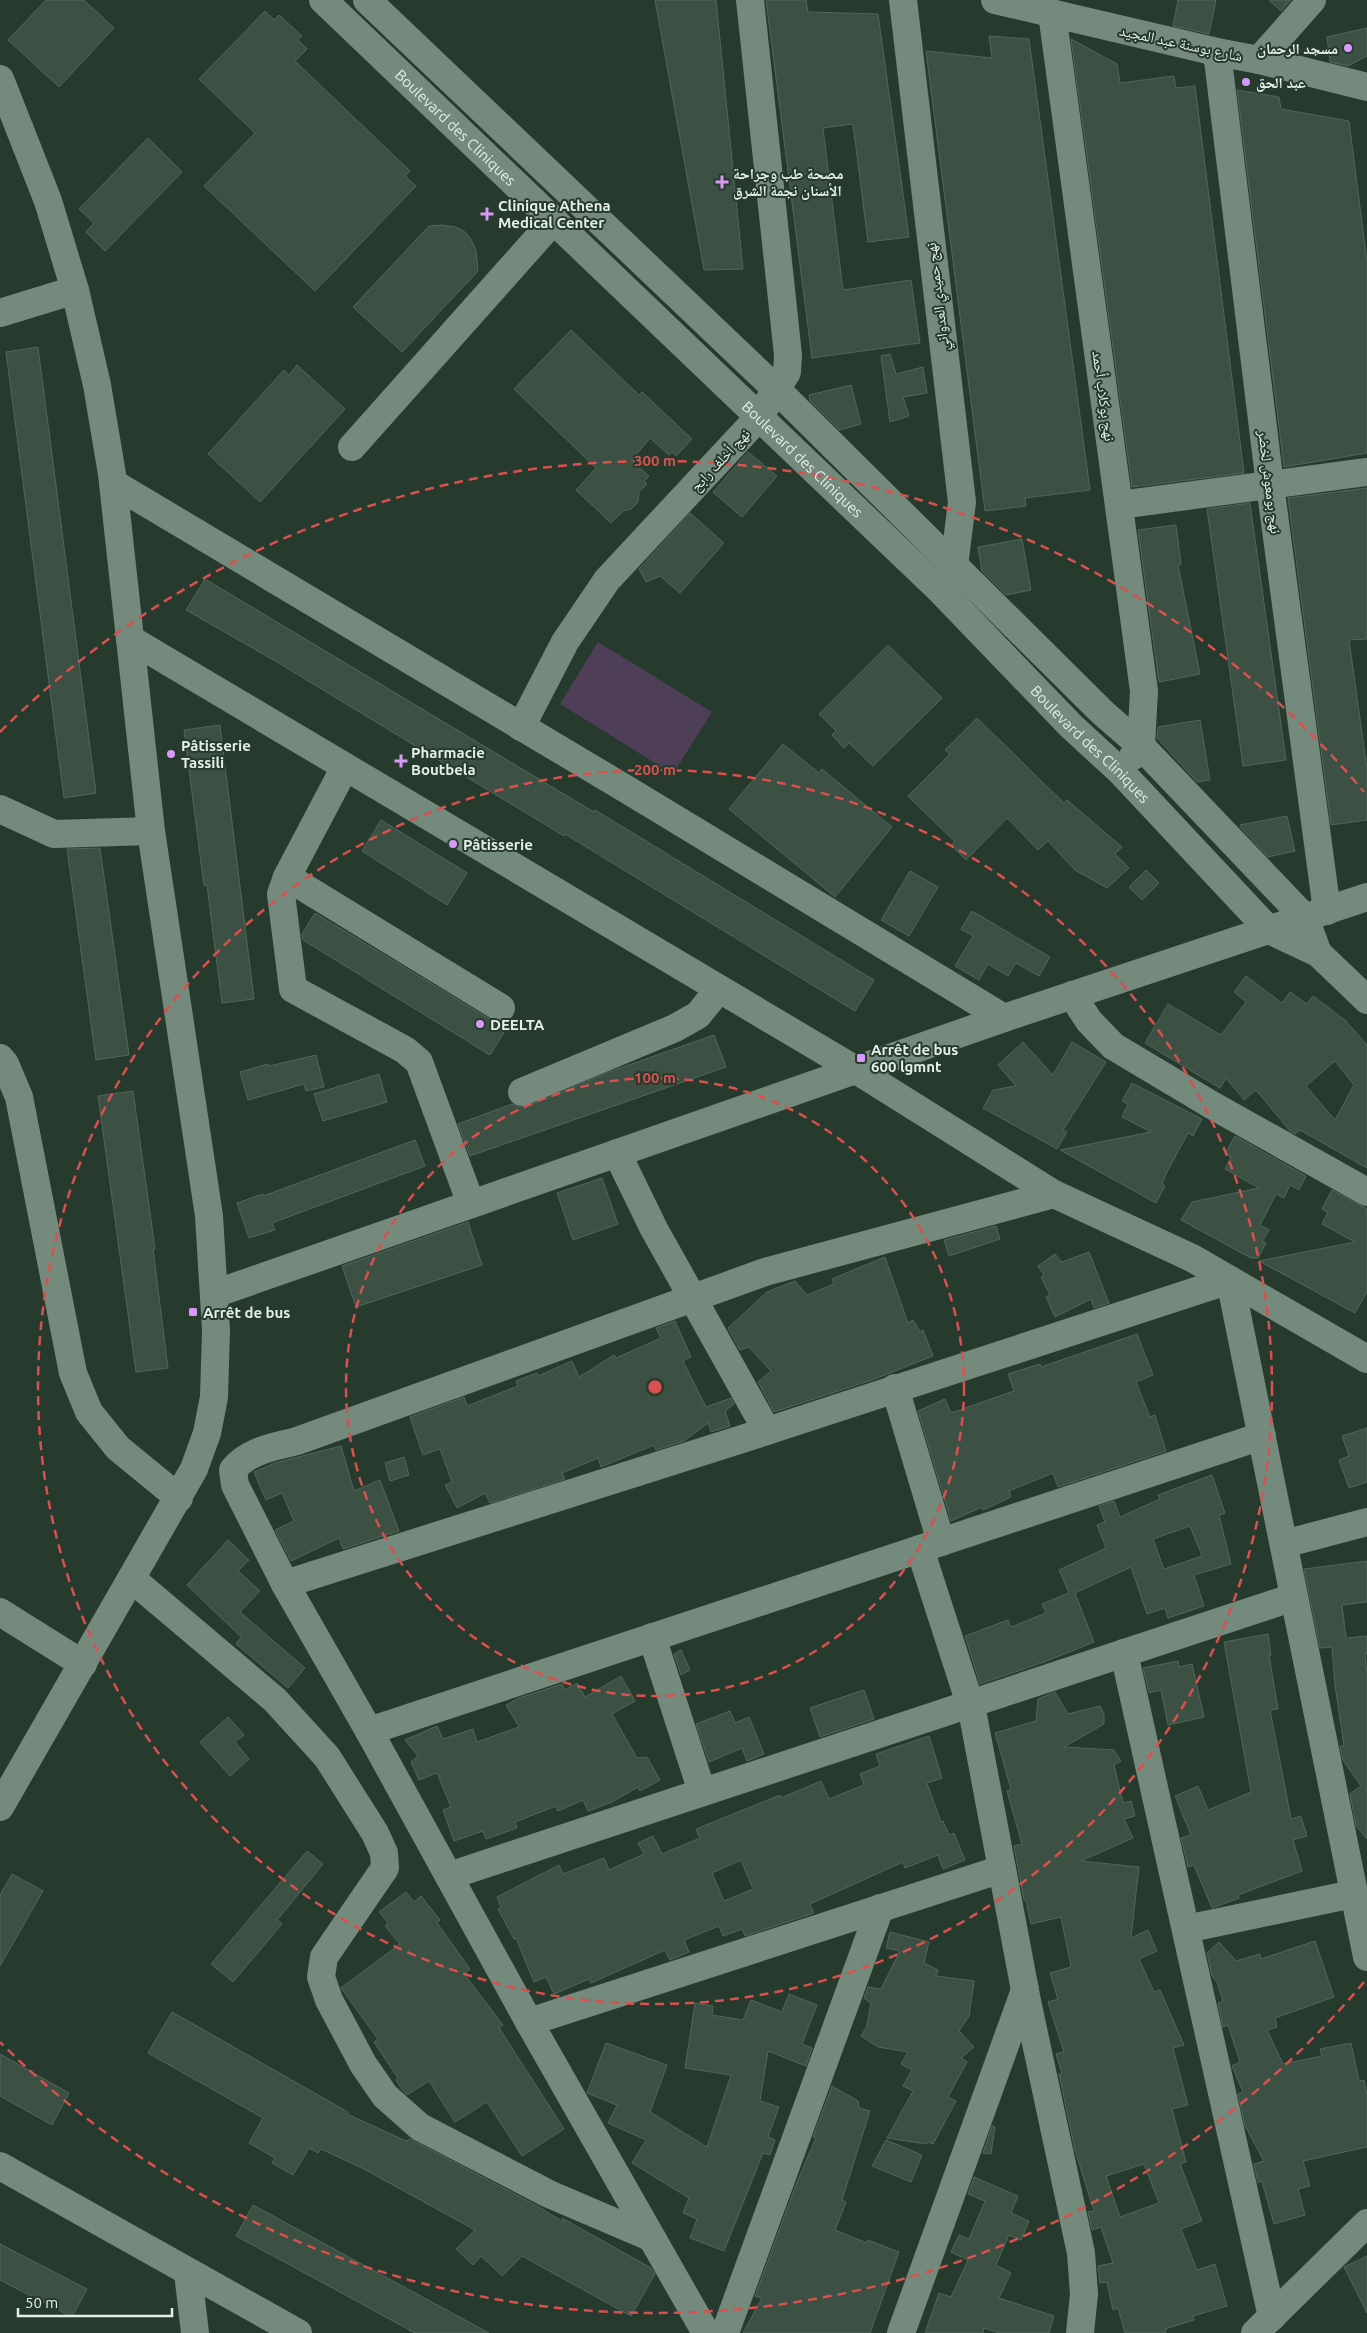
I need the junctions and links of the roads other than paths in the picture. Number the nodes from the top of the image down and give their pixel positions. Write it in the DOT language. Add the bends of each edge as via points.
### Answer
graph roads {
  1 [pos="323,0"];
  2 [pos="367,0"];
  3 [pos="750,0"];
  4 [pos="903,0"];
  5 [pos="996,0"];
  6 [pos="1312,0"];
  7 [pos="1052,14"];
  8 [pos="1217,52"];
  9 [pos="1259,60"];
  10 [pos="0,79"];
  11 [pos="1367,87"];
  12 [pos="554,220"];
  13 [pos="75,290"];
  14 [pos="0,313"];
  15 [pos="777,390"];
  16 [pos="759,417"];
  17 [pos="352,447"];
  18 [pos="1367,472"];
  19 [pos="113,483"];
  20 [pos="1270,485"];
  21 [pos="1119,505"];
  22 [pos="954,566"];
  23 [pos="941,591"];
  24 [pos="130,639"];
  25 [pos="522,727"];
  26 [pos="1141,746"];
  27 [pos="345,767"];
  28 [pos="1120,771"];
  29 [pos="0,809"];
  30 [pos="150,831"];
  31 [pos="287,878"];
  32 [pos="1367,897"];
  33 [pos="1316,914"];
  34 [pos="1269,930"];
  35 [pos="1318,953"];
  36 [pos="719,989"];
  37 [pos="1072,995"];
  38 [pos="1367,1000"];
  39 [pos="501,1008"];
  40 [pos="1004,1018"];
  41 [pos="0,1058"];
  42 [pos="856,1070"];
  43 [pos="522,1092"];
  44 [pos="617,1153"];
  45 [pos="1367,1192"];
  46 [pos="1054,1194"];
  47 [pos="471,1204"];
  48 [pos="1230,1280"];
  49 [pos="214,1294"];
  50 [pos="694,1298"];
  51 [pos="1367,1359"];
  52 [pos="895,1388"];
  53 [pos="767,1432"];
  54 [pos="1262,1436"];
  55 [pos="178,1498"];
  56 [pos="1367,1522"];
  57 [pos="1284,1544"];
  58 [pos="931,1546"];
  59 [pos="132,1579"];
  60 [pos="285,1584"];
  61 [pos="1294,1597"];
  62 [pos="0,1612"];
  63 [pos="652,1638"];
  64 [pos="1124,1653"];
  65 [pos="83,1664"];
  66 [pos="970,1704"];
  67 [pos="369,1731"];
  68 [pos="702,1792"];
  69 [pos="0,1807"];
  70 [pos="1002,1869"];
  71 [pos="449,1876"];
  72 [pos="1353,1894"];
  73 [pos="880,1908"];
  74 [pos="1186,1929"];
  75 [pos="1367,1957"];
  76 [pos="1025,1990"];
  77 [pos="529,2022"];
  78 [pos="0,2166"];
  79 [pos="1367,2223"];
  80 [pos="652,2238"];
  81 [pos="188,2273"];
  82 [pos="1263,2325"];
  83 [pos="195,2333"];
  84 [pos="298,2333"];
  85 [pos="706,2333"];
  86 [pos="725,2333"];
  87 [pos="900,2333"];
  88 [pos="1080,2333"];
  1 -- 12 [label="street, Boulevard des Cliniques"];
  2 -- 15 [label="street, Boulevard des Cliniques"];
  3 -- 15 [label="street, نهج أخلف رابح" via="788,355 787,372"];
  4 -- 22 [label="street, نهج حميدي العدواني" via="962,502"];
  5 -- 7 [label="street, شارع بوسنة عبد المجيد"];
  6 -- 9 [label="street"];
  7 -- 8 [label="street, شارع بوسنة عبد المجيد"];
  7 -- 21 [label="street, نهج بوكلاب أحمد"];
  8 -- 9 [label="street, شارع بوسنة عبد المجيد"];
  8 -- 20 [label="street, نهج بومعوش لخضر"];
  9 -- 11 [label="street, شارع بوسنة عبد المجيد"];
  10 -- 13 [label="street" via="48,201"];
  12 -- 16 [label="street, Boulevard des Cliniques"];
  12 -- 17 [label="street"];
  13 -- 14 [label="street"];
  13 -- 19 [label="street" via="97,385"];
  15 -- 16 [label="street, نهج أخلف رابح"];
  15 -- 22 [label="street, Boulevard des Cliniques"];
  16 -- 23 [label="street, Boulevard des Cliniques"];
  16 -- 25 [label="street, نهج أخلف رابح" via="607,580 565,642"];
  18 -- 20 [label="street"];
  19 -- 24 [label="street"];
  19 -- 25 [label="street"];
  20 -- 21 [label="street"];
  20 -- 33 [label="street, نهج بومعوش لخضر"];
  21 -- 26 [label="street, نهج بوكلاب أحمد" via="1144,691"];
  22 -- 23 [label="street, نهج حميدي العدواني"];
  22 -- 26 [label="street, Boulevard des Cliniques" via="1102,713"];
  23 -- 28 [label="street, Boulevard des Cliniques" via="1071,726"];
  24 -- 27 [label="street"];
  24 -- 30 [label="street"];
  25 -- 40 [label="street"];
  26 -- 28 [label="street"];
  26 -- 33 [label="street, Boulevard des Cliniques"];
  27 -- 31 [label="street"];
  27 -- 36 [label="street"];
  28 -- 34 [label="street, Boulevard des Cliniques"];
  29 -- 30 [label="street" via="54,834"];
  30 -- 49 [label="street" via="209,1216"];
  31 -- 39 [label="street"];
  31 -- 47 [label="street" via="281,894 293,989 405,1050 419,1062"];
  32 -- 33 [label="street"];
  33 -- 34 [label="street"];
  33 -- 35 [label="street"];
  34 -- 35 [label="street"];
  34 -- 37 [label="street"];
  35 -- 38 [label="street"];
  36 -- 42 [label="street"];
  36 -- 43 [label="street" via="698,1015 675,1028"];
  37 -- 40 [label="street"];
  37 -- 45 [label="street" via="1089,1022 1113,1046"];
  40 -- 42 [label="street"];
  41 -- 55 [label="street" via="19,1097 73,1374 89,1412 118,1448"];
  42 -- 44 [label="street"];
  42 -- 46 [label="street"];
  44 -- 47 [label="street"];
  44 -- 50 [label="street" via="654,1229"];
  46 -- 48 [label="street" via="1192,1258"];
  46 -- 50 [label="street" via="765,1272"];
  47 -- 49 [label="street"];
  48 -- 51 [label="street"];
  48 -- 52 [label="street"];
  48 -- 54 [label="street"];
  49 -- 55 [label="street" via="214,1398 207,1433 194,1469"];
  50 -- 53 [label="street"];
  50 -- 60 [label="street" via="241,1460 234,1470 234,1485"];
  52 -- 53 [label="street"];
  52 -- 58 [label="street"];
  53 -- 60 [label="street"];
  54 -- 57 [label="street"];
  54 -- 58 [label="street"];
  55 -- 59 [label="street"];
  56 -- 57 [label="street"];
  57 -- 61 [label="street"];
  58 -- 63 [label="street"];
  58 -- 66 [label="street"];
  59 -- 65 [label="street"];
  59 -- 80 [label="street" via="275,1700 327,1757 375,1833 384,1853 385,1868 324,1957 321,1977 329,2000 363,2064 385,2096 420,2127 550,2194"];
  60 -- 67 [label="street"];
  61 -- 64 [label="street"];
  61 -- 72 [label="street"];
  62 -- 65 [label="street"];
  63 -- 67 [label="street"];
  63 -- 68 [label="street"];
  64 -- 66 [label="street"];
  64 -- 74 [label="street"];
  65 -- 69 [label="street"];
  66 -- 68 [label="street"];
  66 -- 70 [label="street"];
  67 -- 71 [label="street"];
  68 -- 71 [label="street"];
  70 -- 73 [label="street"];
  70 -- 76 [label="street"];
  71 -- 77 [label="street"];
  72 -- 74 [label="street"];
  72 -- 75 [label="street"];
  73 -- 77 [label="street"];
  73 -- 86 [label="street"];
  74 -- 82 [label="street"];
  76 -- 87 [label="street"];
  76 -- 88 [label="street" via="1081,2253 1084,2294"];
  77 -- 80 [label="street"];
  78 -- 81 [label="street"];
  79 -- 82 [label="street"];
  80 -- 85 [label="street"];
  81 -- 83 [label="street"];
  81 -- 84 [label="street"];
}
